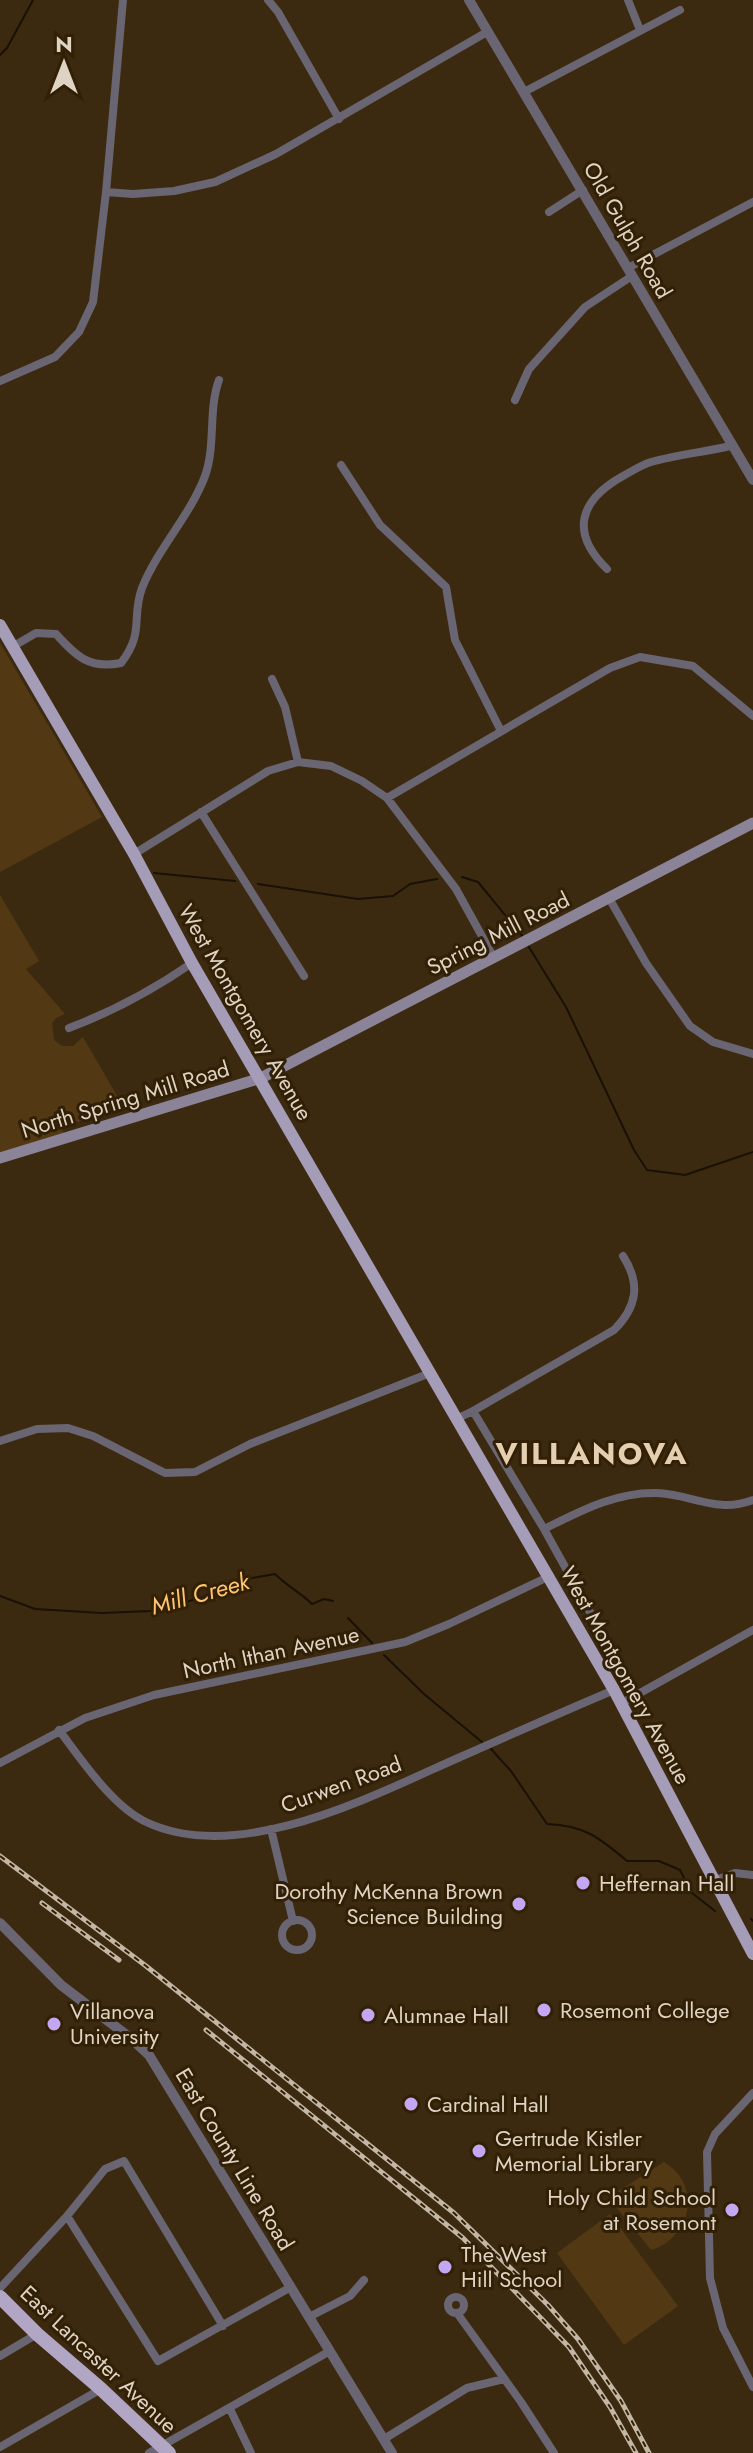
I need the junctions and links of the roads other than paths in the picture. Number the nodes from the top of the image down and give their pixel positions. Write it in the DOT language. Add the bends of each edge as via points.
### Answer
graph roads {
  1 [pos="123,0"];
  2 [pos="268,0"];
  3 [pos="469,0"];
  4 [pos="628,0"];
  5 [pos="680,10"];
  6 [pos="640,30"];
  7 [pos="487,32"];
  8 [pos="524,92"];
  9 [pos="339,119"];
  10 [pos="583,190"];
  11 [pos="106,192"];
  12 [pos="753,202"];
  13 [pos="549,212"];
  14 [pos="630,272"];
  15 [pos="219,380"];
  16 [pos="0,381"];
  17 [pos="515,400"];
  18 [pos="730,446"];
  19 [pos="341,465"];
  20 [pos="753,480"];
  21 [pos="607,569"];
  22 [pos="0,625"];
  23 [pos="12,647"];
  24 [pos="272,679"];
  25 [pos="753,716"];
  26 [pos="501,731"];
  27 [pos="298,762"];
  28 [pos="387,798"];
  29 [pos="201,812"];
  30 [pos="753,823"];
  31 [pos="134,854"];
  32 [pos="609,898"];
  33 [pos="494,958"];
  34 [pos="192,963"];
  35 [pos="304,976"];
  36 [pos="69,1028"];
  37 [pos="753,1054"];
  38 [pos="261,1078"];
  39 [pos="0,1158"];
  40 [pos="623,1256"];
  41 [pos="430,1373"];
  42 [pos="473,1411"];
  43 [pos="456,1419"];
  44 [pos="0,1441"];
  45 [pos="753,1500"];
  46 [pos="544,1529"];
  47 [pos="550,1576"];
  48 [pos="753,1630"];
  49 [pos="614,1690"];
  50 [pos="636,1695"];
  51 [pos="622,1703"];
  52 [pos="59,1730"];
  53 [pos="0,1763"];
  54 [pos="271,1829"];
  55 [pos="753,1875"];
  56 [pos="713,1881"];
  57 [pos="293,1921"];
  58 [pos="0,1923"];
  59 [pos="753,1954"];
  60 [pos="753,2093"];
  61 [pos="67,2216"];
  62 [pos="364,2280"];
  63 [pos="291,2287"];
  64 [pos="0,2288"];
  65 [pos="0,2297"];
  66 [pos="457,2313"];
  67 [pos="309,2317"];
  68 [pos="223,2326"];
  69 [pos="37,2334"];
  70 [pos="330,2351"];
  71 [pos="0,2356"];
  72 [pos="504,2379"];
  73 [pos="753,2387"];
  74 [pos="101,2389"];
  75 [pos="230,2409"];
  76 [pos="384,2439"];
  77 [pos="0,2447"];
  78 [pos="160,2451"];
  79 [pos="251,2453"];
  80 [pos="392,2453"];
  81 [pos="554,2453"];
  1 -- 11 [label="street"];
  2 -- 9 [label="street"];
  3 -- 7 [label="street, Old Gulph Road"];
  4 -- 6 [label="street"];
  5 -- 6 [label="street"];
  6 -- 8 [label="street"];
  7 -- 8 [label="street, Old Gulph Road"];
  7 -- 9 [label="street"];
  8 -- 10 [label="street, Old Gulph Road"];
  9 -- 11 [label="street" via="215,182 174,191"];
  10 -- 13 [label="street"];
  10 -- 14 [label="street, Old Gulph Road"];
  11 -- 16 [label="street" via="93,302 79,332 55,357"];
  12 -- 14 [label="street"];
  14 -- 17 [label="street" via="585,307 529,369"];
  14 -- 18 [label="street, Old Gulph Road"];
  15 -- 23 [label="street" via="206,472 142,590 134,647 121,663 103,666 76,657 56,634 36,633"];
  18 -- 20 [label="street, Old Gulph Road"];
  18 -- 21 [label="street" via="649,463 596,493 584,527 594,555"];
  19 -- 26 [label="street" via="380,525 446,587 455,640"];
  22 -- 23 [label="main road, West Montgomery Avenue"];
  23 -- 31 [label="main road, West Montgomery Avenue"];
  24 -- 27 [label="street" via="285,707"];
  25 -- 26 [label="street" via="693,666 640,657 610,668"];
  26 -- 28 [label="street"];
  27 -- 28 [label="street" via="331,766"];
  27 -- 29 [label="street" via="268,771"];
  28 -- 33 [label="street" via="456,889"];
  29 -- 31 [label="street"];
  29 -- 35 [label="street"];
  30 -- 32 [label="main road, Spring Mill Road"];
  31 -- 34 [label="main road, West Montgomery Avenue"];
  32 -- 33 [label="main road, Spring Mill Road"];
  32 -- 37 [label="street" via="690,1026 713,1042"];
  33 -- 38 [label="main road, Spring Mill Road"];
  34 -- 36 [label="street" via="117,1009"];
  34 -- 38 [label="main road, West Montgomery Avenue"];
  38 -- 39 [label="main road, North Spring Mill Road"];
  38 -- 41 [label="main road, West Montgomery Avenue"];
  40 -- 42 [label="street" via="635,1287 628,1316 614,1330"];
  41 -- 43 [label="main road, West Montgomery Avenue"];
  41 -- 44 [label="street" via="250,1444 195,1472 165,1473 68,1428 37,1429"];
  42 -- 43 [label="street"];
  42 -- 46 [label="street, West Montgomery Avenue"];
  43 -- 47 [label="main road, West Montgomery Avenue"];
  45 -- 46 [label="street" via="720,1506 655,1493 631,1495 597,1503"];
  46 -- 50 [label="street, West Montgomery Avenue"];
  47 -- 49 [label="main road, West Montgomery Avenue"];
  47 -- 52 [label="street, North Ithan Avenue" via="405,1642 154,1695"];
  48 -- 50 [label="street"];
  49 -- 51 [label="main road, West Montgomery Avenue"];
  49 -- 54 [label="street, Curwen Road" via="372,1796"];
  50 -- 51 [label="street"];
  51 -- 56 [label="main road, West Montgomery Avenue"];
  52 -- 53 [label="street, North Ithan Avenue"];
  52 -- 54 [label="street, Curwen Road" via="106,1791 144,1821 188,1836"];
  54 -- 57 [label="street"];
  55 -- 56 [label="street" via="735,1873"];
  56 -- 59 [label="main road, West Montgomery Avenue"];
  58 -- 63 [label="street, East County Line Road" via="61,1985 149,2055"];
  60 -- 73 [label="street" via="715,2134 707,2152 710,2278 723,2328"];
  61 -- 64 [label="street"];
  61 -- 68 [label="street" via="158,2361"];
  61 -- 68 [label="street" via="105,2169 124,2161"];
  62 -- 67 [label="street" via="350,2296"];
  63 -- 67 [label="street, East County Line Road"];
  63 -- 68 [label="street"];
  65 -- 69 [label="highway, East Lancaster Avenue"];
  66 -- 72 [label="street"];
  67 -- 70 [label="street, East County Line Road"];
  69 -- 71 [label="street"];
  69 -- 74 [label="highway, East Lancaster Avenue"];
  70 -- 75 [label="street"];
  70 -- 76 [label="street, East County Line Road"];
  72 -- 76 [label="street" via="467,2388"];
  72 -- 81 [label="street"];
  74 -- 77 [label="street"];
  74 -- 78 [label="highway, East Lancaster Avenue"];
  75 -- 78 [label="street"];
  75 -- 79 [label="street"];
  76 -- 80 [label="street, East County Line Road"];
}
